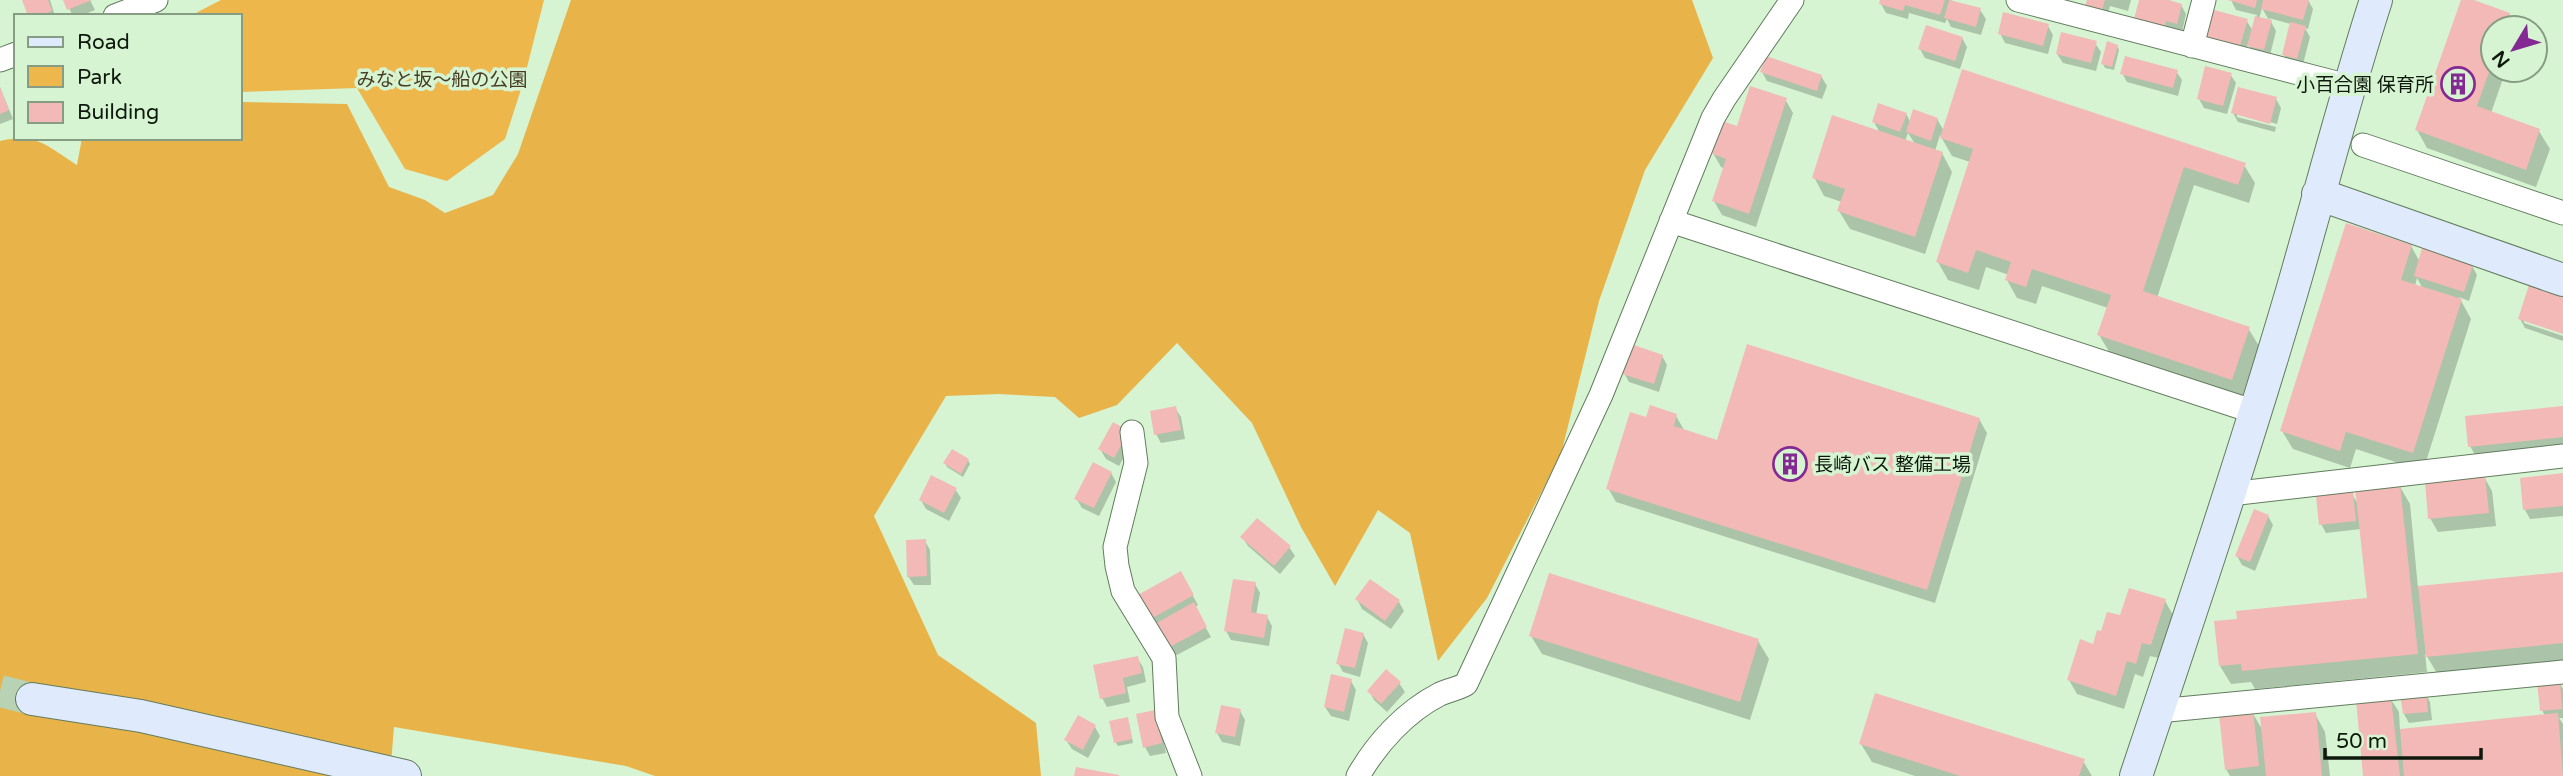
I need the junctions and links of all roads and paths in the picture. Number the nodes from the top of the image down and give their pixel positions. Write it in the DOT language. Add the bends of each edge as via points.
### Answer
graph roads {
  1 [pos="156,0"];
  2 [pos="1792,0"];
  3 [pos="2018,0"];
  4 [pos="2204,0"];
  5 [pos="2376,0"];
  6 [pos="118,10"];
  7 [pos="2192,46"];
  8 [pos="2348,86"];
  9 [pos="2364,145"];
  10 [pos="2318,194"];
  11 [pos="2563,213"];
  12 [pos="1671,221"];
  13 [pos="2563,280"];
  14 [pos="2255,412"];
  15 [pos="1132,432"];
  16 [pos="2563,456"];
  17 [pos="2230,494"];
  18 [pos="2563,672"];
  19 [pos="32,699"];
  20 [pos="2158,711"];
  21 [pos="405,776"];
  22 [pos="1190,776"];
  23 [pos="1358,776"];
  24 [pos="2136,776"];
  1 -- 6 [label="street"];
  2 -- 12 [label="street" via="1713,118"];
  3 -- 7 [label="street"];
  4 -- 7 [label="street"];
  5 -- 8 [label="street"];
  7 -- 8 [label="street"];
  8 -- 10 [label="street"];
  9 -- 11 [label="street"];
  10 -- 13 [label="street"];
  10 -- 14 [label="street"];
  12 -- 14 [label="street"];
  12 -- 23 [label="street" via="1601,395 1466,684 1442,693 1400,723 1382,740"];
  14 -- 17 [label="street"];
  15 -- 22 [label="street" via="1136,463 1115,547 1117,566 1123,591 1164,658 1167,717"];
  16 -- 17 [label="street"];
  17 -- 20 [label="street"];
  18 -- 20 [label="street"];
  19 -- 21 [label="street" via="141,716"];
  20 -- 24 [label="street"];
}
